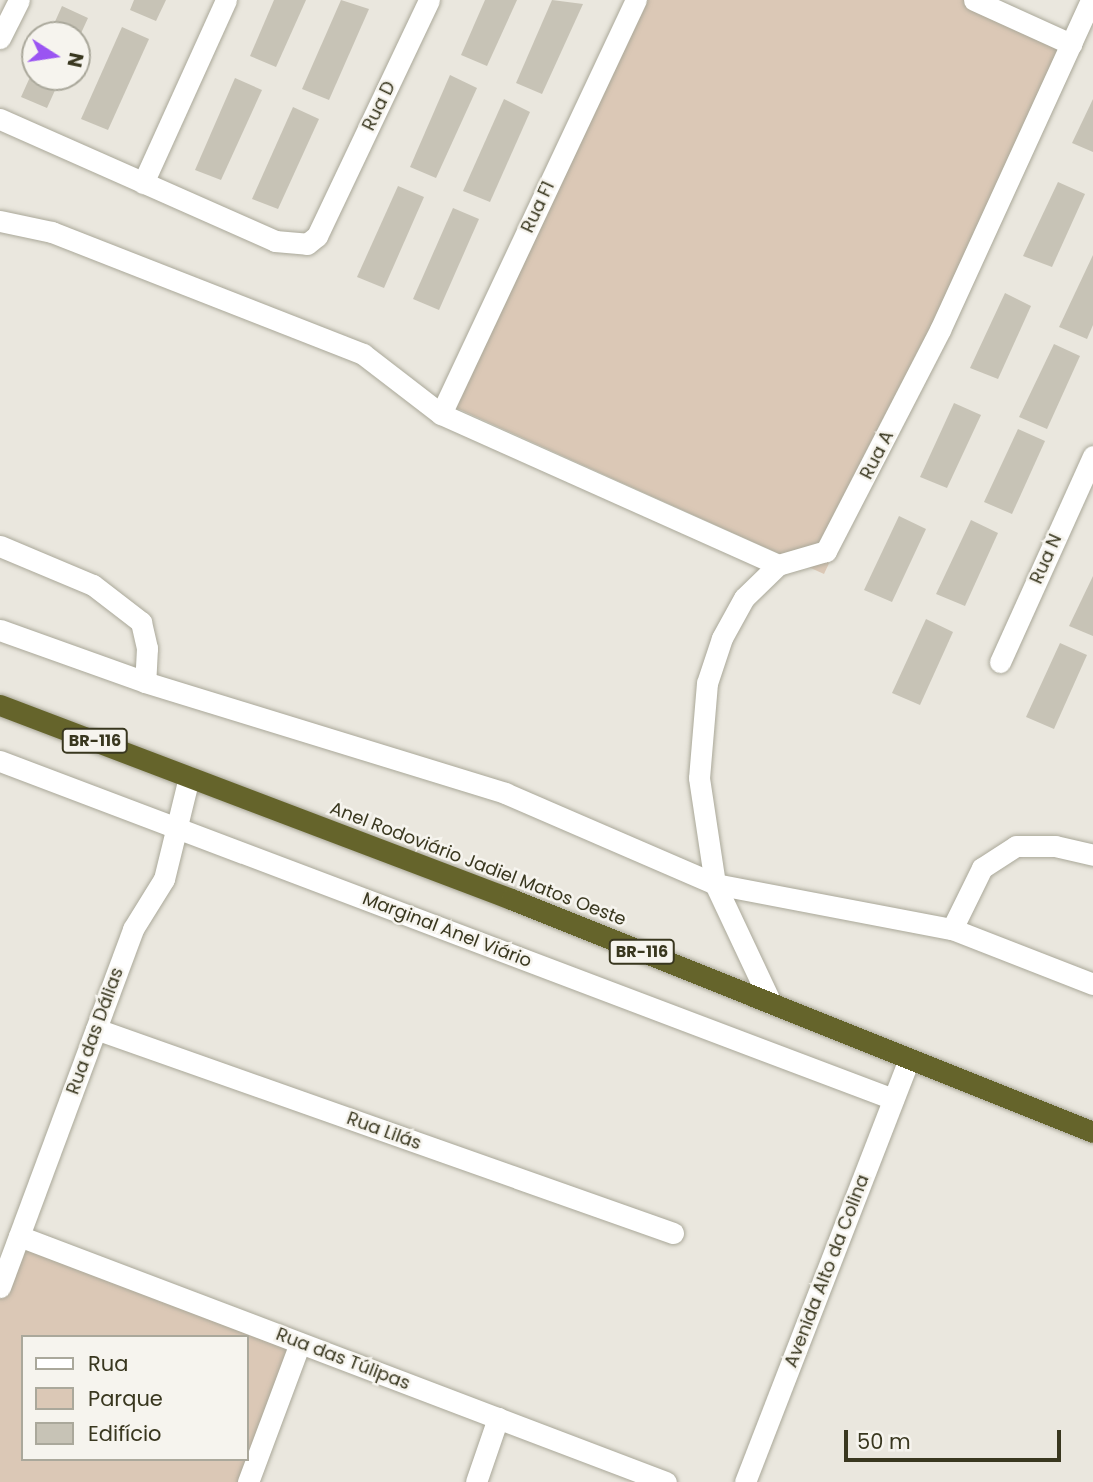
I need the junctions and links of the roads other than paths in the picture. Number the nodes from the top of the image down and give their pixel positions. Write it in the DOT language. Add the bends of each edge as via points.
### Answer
graph roads {
  1 [pos="19,0"];
  2 [pos="226,0"];
  3 [pos="429,0"];
  4 [pos="636,0"];
  5 [pos="974,0"];
  6 [pos="1091,0"];
  7 [pos="0,38"];
  8 [pos="1071,44"];
  9 [pos="0,119"];
  10 [pos="144,183"];
  11 [pos="1,222"];
  12 [pos="441,414"];
  13 [pos="1093,456"];
  14 [pos="0,545"];
  15 [pos="778,565"];
  16 [pos="0,630"];
  17 [pos="1000,662"];
  18 [pos="145,682"];
  19 [pos="0,705"];
  20 [pos="0,761"];
  21 [pos="189,777"];
  22 [pos="180,829"];
  23 [pos="1093,855"];
  24 [pos="715,884"];
  25 [pos="952,929"];
  26 [pos="1093,984"];
  27 [pos="771,1003"];
  28 [pos="96,1029"];
  29 [pos="909,1060"];
  30 [pos="893,1099"];
  31 [pos="1093,1132"];
  32 [pos="673,1233"];
  33 [pos="19,1236"];
  34 [pos="0,1287"];
  35 [pos="300,1343"];
  36 [pos="498,1418"];
  37 [pos="248,1482"];
  38 [pos="476,1482"];
  39 [pos="667,1482"];
  40 [pos="745,1482"];
  1 -- 7 [label="street"];
  2 -- 10 [label="street"];
  3 -- 10 [label="street, Rua D" via="317,236 292,247"];
  4 -- 12 [label="street, Rua F1"];
  5 -- 8 [label="street"];
  6 -- 8 [label="street, Rua A"];
  8 -- 15 [label="street, Rua A" via="940,330 831,541 818,557"];
  9 -- 10 [label="street, Rua D"];
  11 -- 12 [label="street" via="52,233 363,354"];
  12 -- 15 [label="street"];
  13 -- 17 [label="street, Rua N"];
  14 -- 18 [label="street" via="93,585 141,622 147,648"];
  15 -- 24 [label="street" via="744,598 707,684 699,778"];
  16 -- 18 [label="street"];
  18 -- 24 [label="street" via="505,793"];
  19 -- 21 [label="highway, Anel Rodoviário Jadiel Matos Oeste / BR-116"];
  20 -- 22 [label="street, Marginal Anel Viário"];
  21 -- 22 [label="street, Rua das Dálias"];
  21 -- 27 [label="highway, Anel Rodoviário Jadiel Matos Oeste / BR-116"];
  22 -- 28 [label="street, Rua das Dálias" via="164,879 133,929"];
  22 -- 30 [label="street, Marginal Anel Viário"];
  23 -- 25 [label="street" via="1055,846 1016,846 982,868"];
  24 -- 25 [label="street"];
  24 -- 27 [label="street"];
  25 -- 26 [label="street"];
  27 -- 29 [label="highway, Anel Rodoviário Jadiel Matos Oeste / BR-116"];
  28 -- 32 [label="street, Rua Lilás"];
  28 -- 33 [label="street, Rua das Dálias"];
  29 -- 30 [label="street, Avenida Alto da Colina"];
  29 -- 31 [label="highway, Anel Rodoviário Jadiel Matos Oeste / BR-116"];
  30 -- 40 [label="street, Avenida Alto da Colina"];
  33 -- 34 [label="street, Rua das Dálias"];
  33 -- 35 [label="street, Rua das Túlipas"];
  35 -- 36 [label="street, Rua das Túlipas"];
  35 -- 37 [label="street"];
  36 -- 38 [label="street"];
  36 -- 39 [label="street, Rua das Túlipas"];
}
